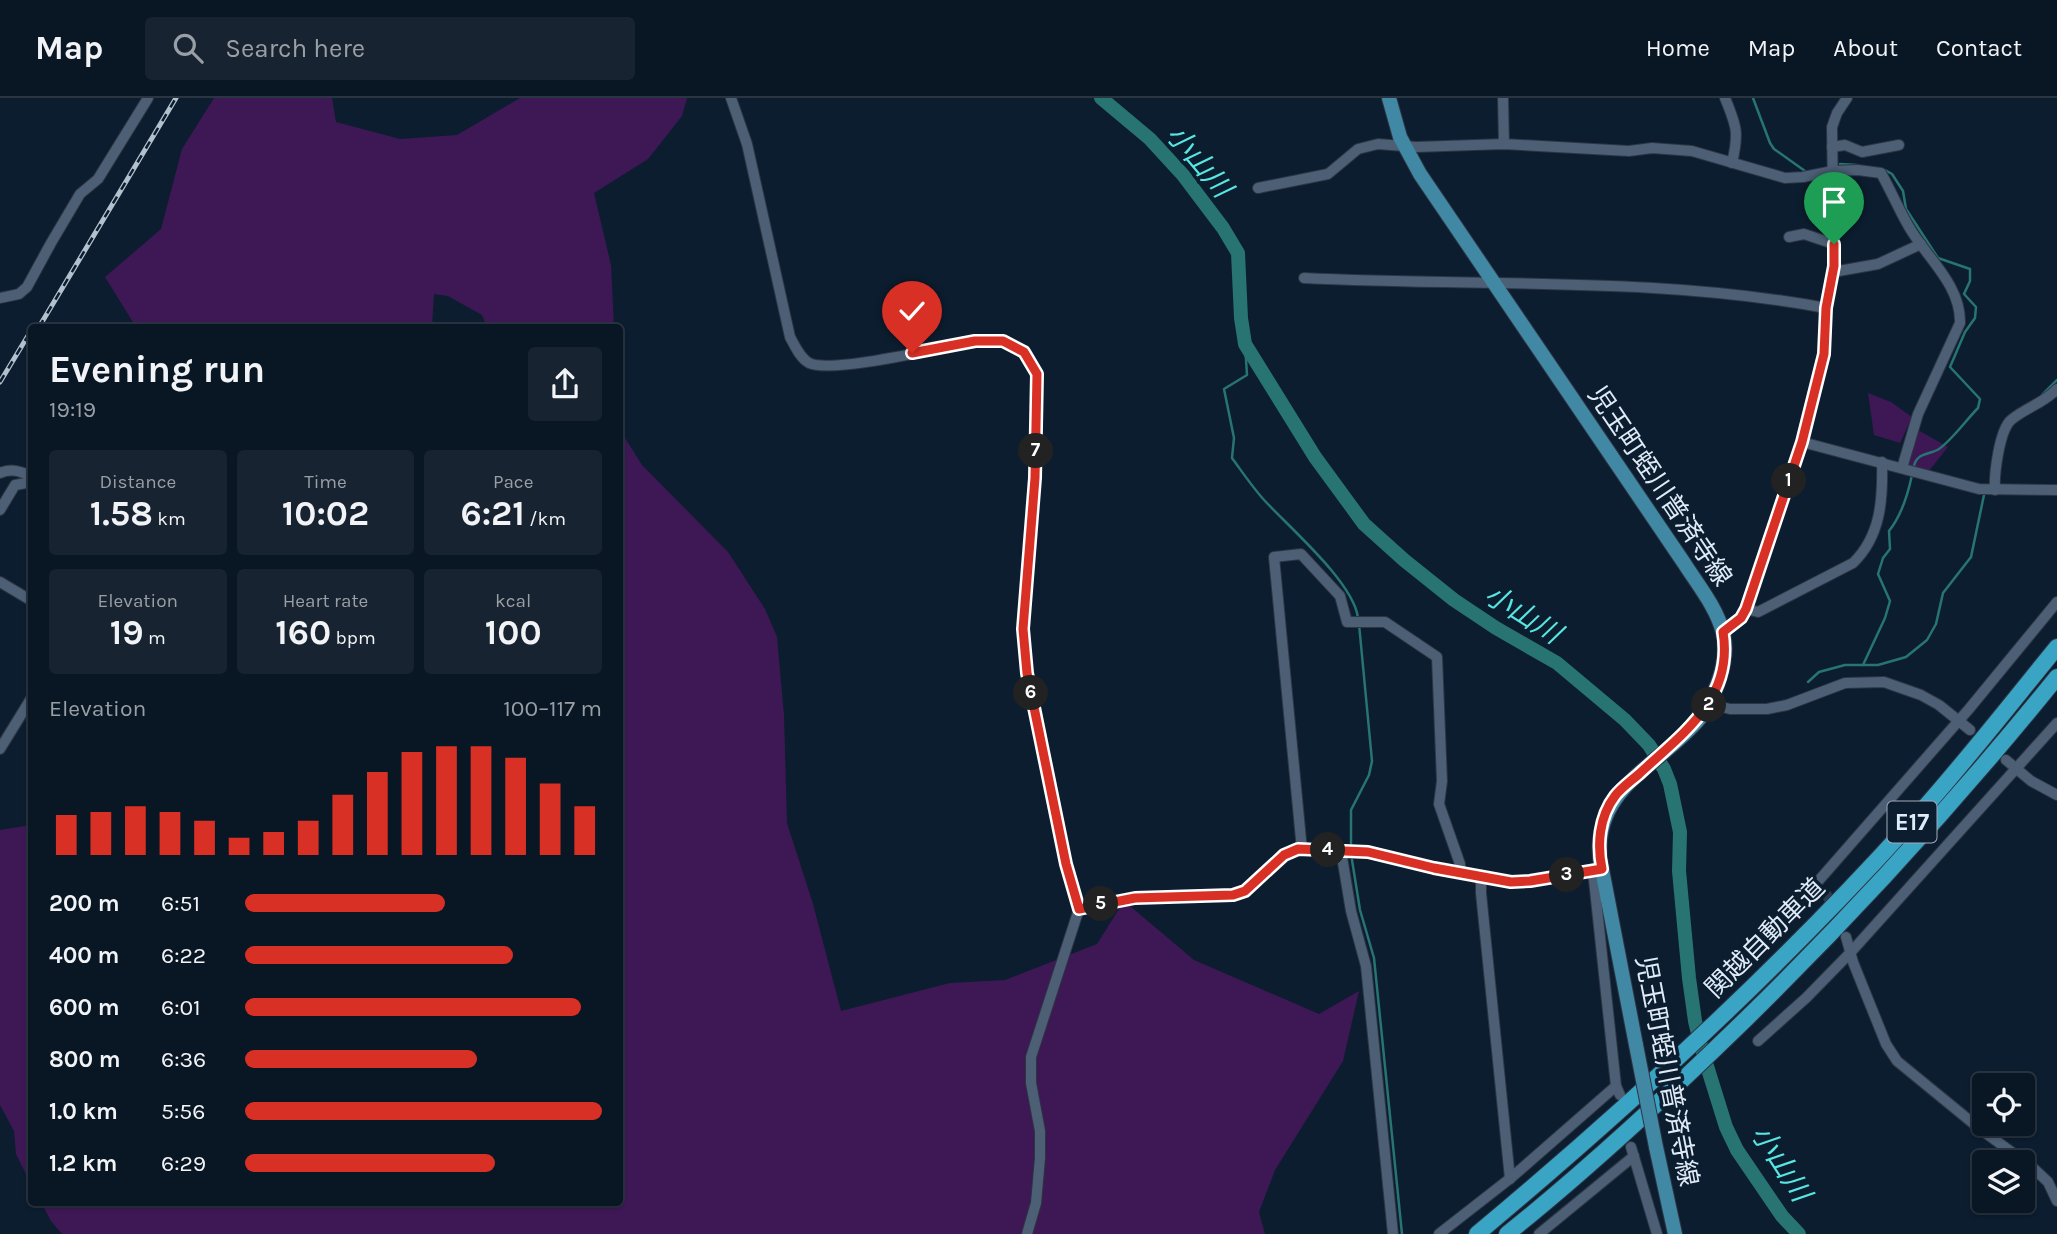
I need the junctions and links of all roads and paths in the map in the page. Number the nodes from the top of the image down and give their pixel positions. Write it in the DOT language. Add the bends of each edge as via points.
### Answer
graph roads {
  1 [pos="148,98"];
  2 [pos="731,98"];
  3 [pos="1389,98"];
  4 [pos="1503,98"];
  5 [pos="1724,98"];
  6 [pos="1847,98"];
  7 [pos="1504,144"];
  8 [pos="1899,145"];
  9 [pos="1404,147"];
  10 [pos="1832,148"];
  11 [pos="1732,163"];
  12 [pos="1833,171"];
  13 [pos="1258,188"];
  14 [pos="1789,237"];
  15 [pos="1834,244"];
  16 [pos="1920,244"];
  17 [pos="1833,272"];
  18 [pos="1304,278"];
  19 [pos="1493,283"];
  20 [pos="0,298"];
  21 [pos="1826,308"];
  22 [pos="2057,388"];
  23 [pos="1802,442"];
  24 [pos="1882,462"];
  25 [pos="1902,468"];
  26 [pos="0,473"];
  27 [pos="28,477"];
  28 [pos="28,480"];
  29 [pos="1995,490"];
  30 [pos="2057,490"];
  31 [pos="0,510"];
  32 [pos="0,582"];
  33 [pos="28,599"];
  34 [pos="2057,602"];
  35 [pos="1746,609"];
  36 [pos="1723,632"];
  37 [pos="2057,647"];
  38 [pos="2057,677"];
  39 [pos="28,704"];
  40 [pos="1710,704"];
  41 [pos="1958,721"];
  42 [pos="2057,723"];
  43 [pos="1970,730"];
  44 [pos="0,749"];
  45 [pos="2006,760"];
  46 [pos="2017,769"];
  47 [pos="2057,795"];
  48 [pos="1302,849"];
  49 [pos="1341,851"];
  50 [pos="1597,870"];
  51 [pos="1460,873"];
  52 [pos="1481,877"];
  53 [pos="1819,881"];
  54 [pos="1826,893"];
  55 [pos="1079,909"];
  56 [pos="1846,937"];
  57 [pos="1851,952"];
  58 [pos="1750,959"];
  59 [pos="1758,1041"];
  60 [pos="1510,1179"];
  61 [pos="2057,1201"];
  62 [pos="1551,1230"];
  63 [pos="1027,1234"];
  64 [pos="1393,1234"];
  65 [pos="1439,1234"];
  66 [pos="1477,1234"];
  67 [pos="1507,1234"];
  68 [pos="1539,1234"];
  69 [pos="1657,1234"];
  70 [pos="1675,1234"];
  1 -- 20 [label="street" via="98,179 80,194 27,287"];
  2 -- 55 [label="street" via="747,144 790,337 809,362 849,365 994,340 1016,346 1035,369 1035,478 1023,629 1027,673"];
  3 -- 9 [label="main road, 児玉町蛭川普済寺線"];
  4 -- 7 [label="street"];
  5 -- 11 [label="street" via="1737,139"];
  6 -- 10 [label="street" via="1832,127"];
  7 -- 9 [label="street"];
  7 -- 11 [label="street" via="1692,151"];
  8 -- 10 [label="street" via="1862,152 1845,145"];
  9 -- 13 [label="street" via="1368,145 1328,174"];
  9 -- 19 [label="main road, 児玉町蛭川普済寺線"];
  10 -- 12 [label="street"];
  11 -- 12 [label="street" via="1785,178"];
  12 -- 15 [label="street"];
  12 -- 16 [label="street" via="1881,173"];
  14 -- 15 [label="street" via="1804,234"];
  15 -- 17 [label="street"];
  16 -- 17 [label="street" via="1878,264"];
  16 -- 25 [label="street" via="1954,291 1960,323 1918,414"];
  17 -- 21 [label="street"];
  18 -- 19 [label="street"];
  19 -- 21 [label="street" via="1638,287 1768,297"];
  19 -- 36 [label="main road, 児玉町蛭川普済寺線" via="1684,564"];
  21 -- 23 [label="street" via="1824,354"];
  22 -- 29 [label="street" via="2005,427"];
  23 -- 24 [label="street"];
  23 -- 35 [label="street"];
  24 -- 25 [label="street"];
  24 -- 35 [label="street" via="1877,524 1864,552 1853,563 1758,612"];
  25 -- 29 [label="street"];
  26 -- 27 [label="street" via="17,470"];
  28 -- 31 [label="street" via="15,485"];
  29 -- 30 [label="street"];
  32 -- 33 [label="street"];
  34 -- 41 [label="street"];
  35 -- 36 [label="street"];
  36 -- 40 [label="main road, 児玉町蛭川普済寺線" via="1723,666"];
  37 -- 66 [label="highway, 関越自動車道 / E17" via="1908,826 1753,986 1667,1069"];
  38 -- 67 [label="highway, 関越自動車道 / E17" via="1858,906 1675,1089"];
  39 -- 44 [label="street"];
  40 -- 41 [label="street" via="1767,709 1845,683 1884,682 1921,695"];
  40 -- 50 [label="main road, 児玉町蛭川普済寺線" via="1615,797 1601,828"];
  41 -- 43 [label="street"];
  41 -- 53 [label="street"];
  42 -- 46 [label="street"];
  45 -- 46 [label="street"];
  46 -- 47 [label="street"];
  46 -- 57 [label="street"];
  48 -- 49 [label="street"];
  48 -- 51 [label="street" via="1274,557 1301,554 1340,596 1348,622 1385,622 1437,657 1440,804"];
  48 -- 55 [label="street" via="1284,855 1245,891 1233,895 1135,898"];
  49 -- 51 [label="street" via="1368,852"];
  49 -- 64 [label="street" via="1350,911 1366,966"];
  50 -- 52 [label="street" via="1530,881"];
  50 -- 60 [label="street" via="1618,1091"];
  50 -- 70 [label="main road, 児玉町蛭川普済寺線, bridge"];
  51 -- 52 [label="street"];
  52 -- 60 [label="street"];
  53 -- 54 [label="street"];
  53 -- 58 [label="street"];
  55 -- 63 [label="street" via="1031,1057 1040,1158"];
  56 -- 57 [label="street"];
  57 -- 59 [label="street"];
  57 -- 61 [label="street" via="1886,1044 1897,1060 2032,1167 2048,1182"];
  60 -- 65 [label="street"];
  62 -- 68 [label="street"];
  62 -- 69 [label="street" via="1632,1151"];
}
